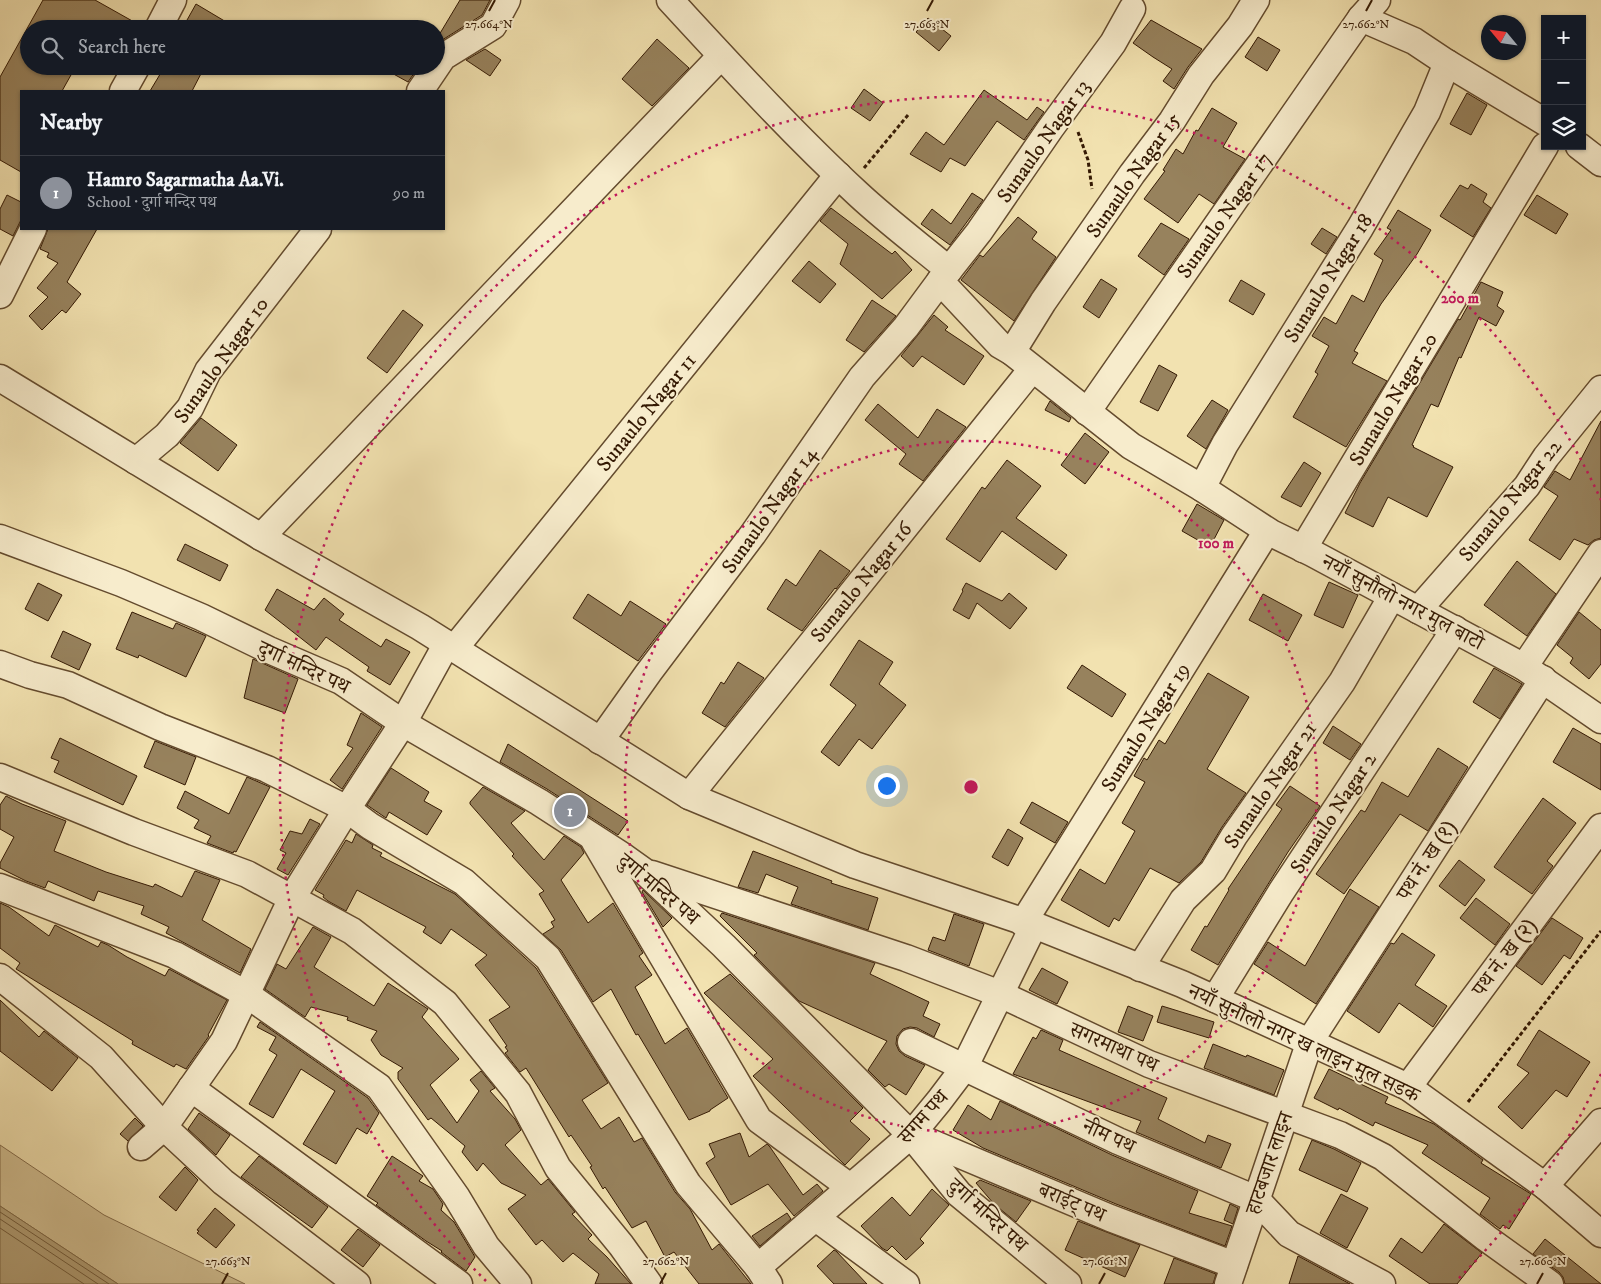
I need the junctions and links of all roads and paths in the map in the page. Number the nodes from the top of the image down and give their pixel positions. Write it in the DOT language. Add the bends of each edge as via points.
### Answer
graph roads {
  1 [pos="173,0"];
  2 [pos="507,0"];
  3 [pos="670,0"];
  4 [pos="1256,0"];
  5 [pos="1369,9"];
  6 [pos="1132,10"];
  7 [pos="163,20"];
  8 [pos="445,56"];
  9 [pos="722,56"];
  10 [pos="1447,63"];
  11 [pos="132,75"];
  12 [pos="431,75"];
  13 [pos="124,90"];
  14 [pos="421,90"];
  15 [pos="1077,92"];
  16 [pos="908,115"];
  17 [pos="1541,120"];
  18 [pos="1543,150"];
  19 [pos="1584,150"];
  20 [pos="1601,163"];
  21 [pos="844,180"];
  22 [pos="1105,214"];
  23 [pos="32,230"];
  24 [pos="317,230"];
  25 [pos="945,276"];
  26 [pos="0,295"];
  27 [pos="1012,352"];
  28 [pos="1032,369"];
  29 [pos="0,378"];
  30 [pos="1601,389"];
  31 [pos="1087,412"];
  32 [pos="136,461"];
  33 [pos="1202,488"];
  34 [pos="1267,531"];
  35 [pos="261,537"];
  36 [pos="0,538"];
  37 [pos="1303,549"];
  38 [pos="1601,553"];
  39 [pos="1392,596"];
  40 [pos="1418,610"];
  41 [pos="1455,629"];
  42 [pos="450,647"];
  43 [pos="0,664"];
  44 [pos="1533,673"];
  45 [pos="1601,720"];
  46 [pos="403,723"];
  47 [pos="600,741"];
  48 [pos="0,777"];
  49 [pos="689,796"];
  50 [pos="346,809"];
  51 [pos="1601,828"];
  52 [pos="591,836"];
  53 [pos="645,872"];
  54 [pos="0,887"];
  55 [pos="292,898"];
  56 [pos="1028,924"];
  57 [pos="1601,931"];
  58 [pos="1140,968"];
  59 [pos="0,977"];
  60 [pos="246,994"];
  61 [pos="1000,994"];
  62 [pos="1216,999"];
  63 [pos="1310,1041"];
  64 [pos="910,1042"];
  65 [pos="964,1068"];
  66 [pos="1408,1087"];
  67 [pos="191,1088"];
  68 [pos="1285,1113"];
  69 [pos="1454,1120"];
  70 [pos="1601,1122"];
  71 [pos="164,1127"];
  72 [pos="911,1135"];
  73 [pos="141,1147"];
  74 [pos="1545,1186"];
  75 [pos="850,1188"];
  76 [pos="1256,1200"];
  77 [pos="816,1218"];
  78 [pos="1601,1234"];
  79 [pos="1231,1274"];
  80 [pos="763,1276"];
  81 [pos="357,1284"];
  82 [pos="459,1284"];
  83 [pos="518,1284"];
  84 [pos="649,1284"];
  85 [pos="906,1284"];
  86 [pos="1068,1284"];
  87 [pos="1382,1284"];
  88 [pos="1550,1284"];
  1 -- 7 [label="street"];
  2 -- 8 [label="street" via="493,26"];
  3 -- 9 [label="street, नयाँ सुनौलो नगर मुल बाटो"];
  4 -- 22 [label="street, Sunaulo Nagar 15"];
  5 -- 10 [label="street"];
  5 -- 31 [label="street, Sunaulo Nagar 17"];
  6 -- 15 [label="street, Sunaulo Nagar 13" via="1113,43"];
  9 -- 21 [label="street, नयाँ सुनौलो नगर मुल बाटो"];
  9 -- 35 [label="street"];
  10 -- 17 [label="street"];
  10 -- 33 [label="street, Sunaulo Nagar 18" via="1422,121 1360,228 1225,444"];
  11 -- 13 [label="street"];
  12 -- 14 [label="street"];
  15 -- 22 [label="path" via="1071,114 1088,160 1092,192"];
  15 -- 25 [label="street, Sunaulo Nagar 13"];
  16 -- 21 [label="path"];
  18 -- 37 [label="street, Sunaulo Nagar 20"];
  19 -- 20 [label="street"];
  21 -- 25 [label="street, नयाँ सुनौलो नगर मुल बाटो"];
  21 -- 42 [label="street, Sunaulo Nagar 11"];
  22 -- 27 [label="street, Sunaulo Nagar 15"];
  23 -- 26 [label="street"];
  24 -- 32 [label="street, Sunaulo Nagar 10" via="208,372 190,408 167,435"];
  25 -- 27 [label="street, नयाँ सुनौलो नगर मुल बाटो" via="1000,345"];
  25 -- 47 [label="street, Sunaulo Nagar 14" via="862,377 753,534"];
  27 -- 28 [label="street, नयाँ सुनौलो नगर मुल बाटो"];
  28 -- 31 [label="street, नयाँ सुनौलो नगर मुल बाटो"];
  28 -- 49 [label="street, Sunaulo Nagar 16"];
  29 -- 32 [label="street, नयाँ सुनौलो नगर ख लाइन मुल सडक"];
  30 -- 40 [label="street, Sunaulo Nagar 22" via="1527,486"];
  31 -- 33 [label="street, नयाँ सुनौलो नगर मुल बाटो" via="1131,446"];
  32 -- 35 [label="street, नयाँ सुनौलो नगर ख लाइन मुल सडक"];
  33 -- 34 [label="street, नयाँ सुनौलो नगर मुल बाटो"];
  34 -- 37 [label="street, नयाँ सुनौलो नगर मुल बाटो"];
  34 -- 56 [label="street, Sunaulo Nagar 19"];
  35 -- 42 [label="street, नयाँ सुनौलो नगर ख लाइन मुल सडक"];
  36 -- 46 [label="street, दुर्गा मन्दिर पथ" via="121,583 342,681"];
  37 -- 39 [label="street, नयाँ सुनौलो नगर मुल बाटो"];
  38 -- 44 [label="street, पथ नं. ख (१)"];
  39 -- 40 [label="street, नयाँ सुनौलो नगर मुल बाटो"];
  39 -- 58 [label="street, Sunaulo Nagar 21" via="1342,682 1213,871 1183,900"];
  40 -- 41 [label="street, नयाँ सुनौलो नगर मुल बाटो"];
  41 -- 44 [label="street, नयाँ सुनौलो नगर मुल बाटो"];
  41 -- 62 [label="street, Sunaulo Nagar 2" via="1281,892"];
  42 -- 46 [label="street, Sunaulo Nagar 11"];
  42 -- 47 [label="street, नयाँ सुनौलो नगर ख लाइन मुल सडक"];
  43 -- 50 [label="street" via="30,676 68,685 160,727 267,769"];
  44 -- 45 [label="street, नयाँ सुनौलो नगर मुल बाटो"];
  44 -- 63 [label="street, पथ नं. ख (१)"];
  46 -- 50 [label="street, Sunaulo Nagar 11"];
  46 -- 52 [label="street, दुर्गा मन्दिर पथ" via="540,802"];
  47 -- 49 [label="street, नयाँ सुनौलो नगर ख लाइन मुल सडक"];
  48 -- 55 [label="street" via="247,874"];
  49 -- 56 [label="street, नयाँ सुनौलो नगर ख लाइन मुल सडक" via="855,865"];
  50 -- 55 [label="street, Sunaulo Nagar 11"];
  50 -- 80 [label="street" via="464,882 548,958 688,1184"];
  51 -- 66 [label="street, पथ नं. ख (२)"];
  52 -- 53 [label="street, दुर्गा मन्दिर पथ"];
  52 -- 75 [label="street" via="759,1120"];
  53 -- 61 [label="street, सगरमाथा पथ" via="906,958"];
  53 -- 72 [label="street, दुर्गा मन्दिर पथ" via="724,946"];
  54 -- 60 [label="street" via="175,955"];
  55 -- 60 [label="street, Sunaulo Nagar 11"];
  55 -- 84 [label="street" via="352,931 445,1003 518,1093 558,1168"];
  56 -- 58 [label="street, नयाँ सुनौलो नगर ख लाइन मुल सडक"];
  56 -- 61 [label="street, संगम पथ"];
  57 -- 69 [label="path"];
  58 -- 62 [label="street, नयाँ सुनौलो नगर ख लाइन मुल सडक"];
  59 -- 71 [label="street" via="101,1057"];
  60 -- 67 [label="street, Sunaulo Nagar 11" via="224,1041"];
  60 -- 83 [label="street" via="379,1087 456,1196 486,1246"];
  61 -- 65 [label="street, संगम पथ"];
  61 -- 68 [label="street, सगरमाथा पथ" via="1149,1064"];
  62 -- 63 [label="street, नयाँ सुनौलो नगर ख लाइन मुल सडक"];
  63 -- 66 [label="street, नयाँ सुनौलो नगर ख लाइन मुल सडक"];
  63 -- 68 [label="street, हाटबजार लाइन"];
  64 -- 65 [label="street, नीम पथ"];
  65 -- 72 [label="street, संगम पथ"];
  65 -- 76 [label="street, नीम पथ" via="1118,1141"];
  66 -- 69 [label="street, नयाँ सुनौलो नगर ख लाइन मुल सडक"];
  67 -- 71 [label="street, Sunaulo Nagar 11"];
  67 -- 82 [label="street"];
  68 -- 76 [label="street, हाटबजार लाइन"];
  68 -- 88 [label="street, सगरमाथा पथ" via="1383,1157"];
  69 -- 74 [label="street, नयाँ सुनौलो नगर ख लाइन मुल सडक"];
  70 -- 74 [label="street"];
  71 -- 73 [label="street, Sunaulo Nagar 11"];
  71 -- 81 [label="street" via="223,1182"];
  72 -- 75 [label="street, संगम पथ"];
  72 -- 79 [label="street, बराईट् पथ" via="1110,1218"];
  72 -- 86 [label="street, दुर्गा मन्दिर पथ" via="959,1194"];
  74 -- 78 [label="street, नयाँ सुनौलो नगर ख लाइन मुल सडक"];
  75 -- 77 [label="street, संगम पथ"];
  76 -- 79 [label="street, हाटबजार लाइन"];
  76 -- 87 [label="street" via="1289,1234"];
  77 -- 80 [label="street, संगम पथ"];
  77 -- 85 [label="street"];
}
